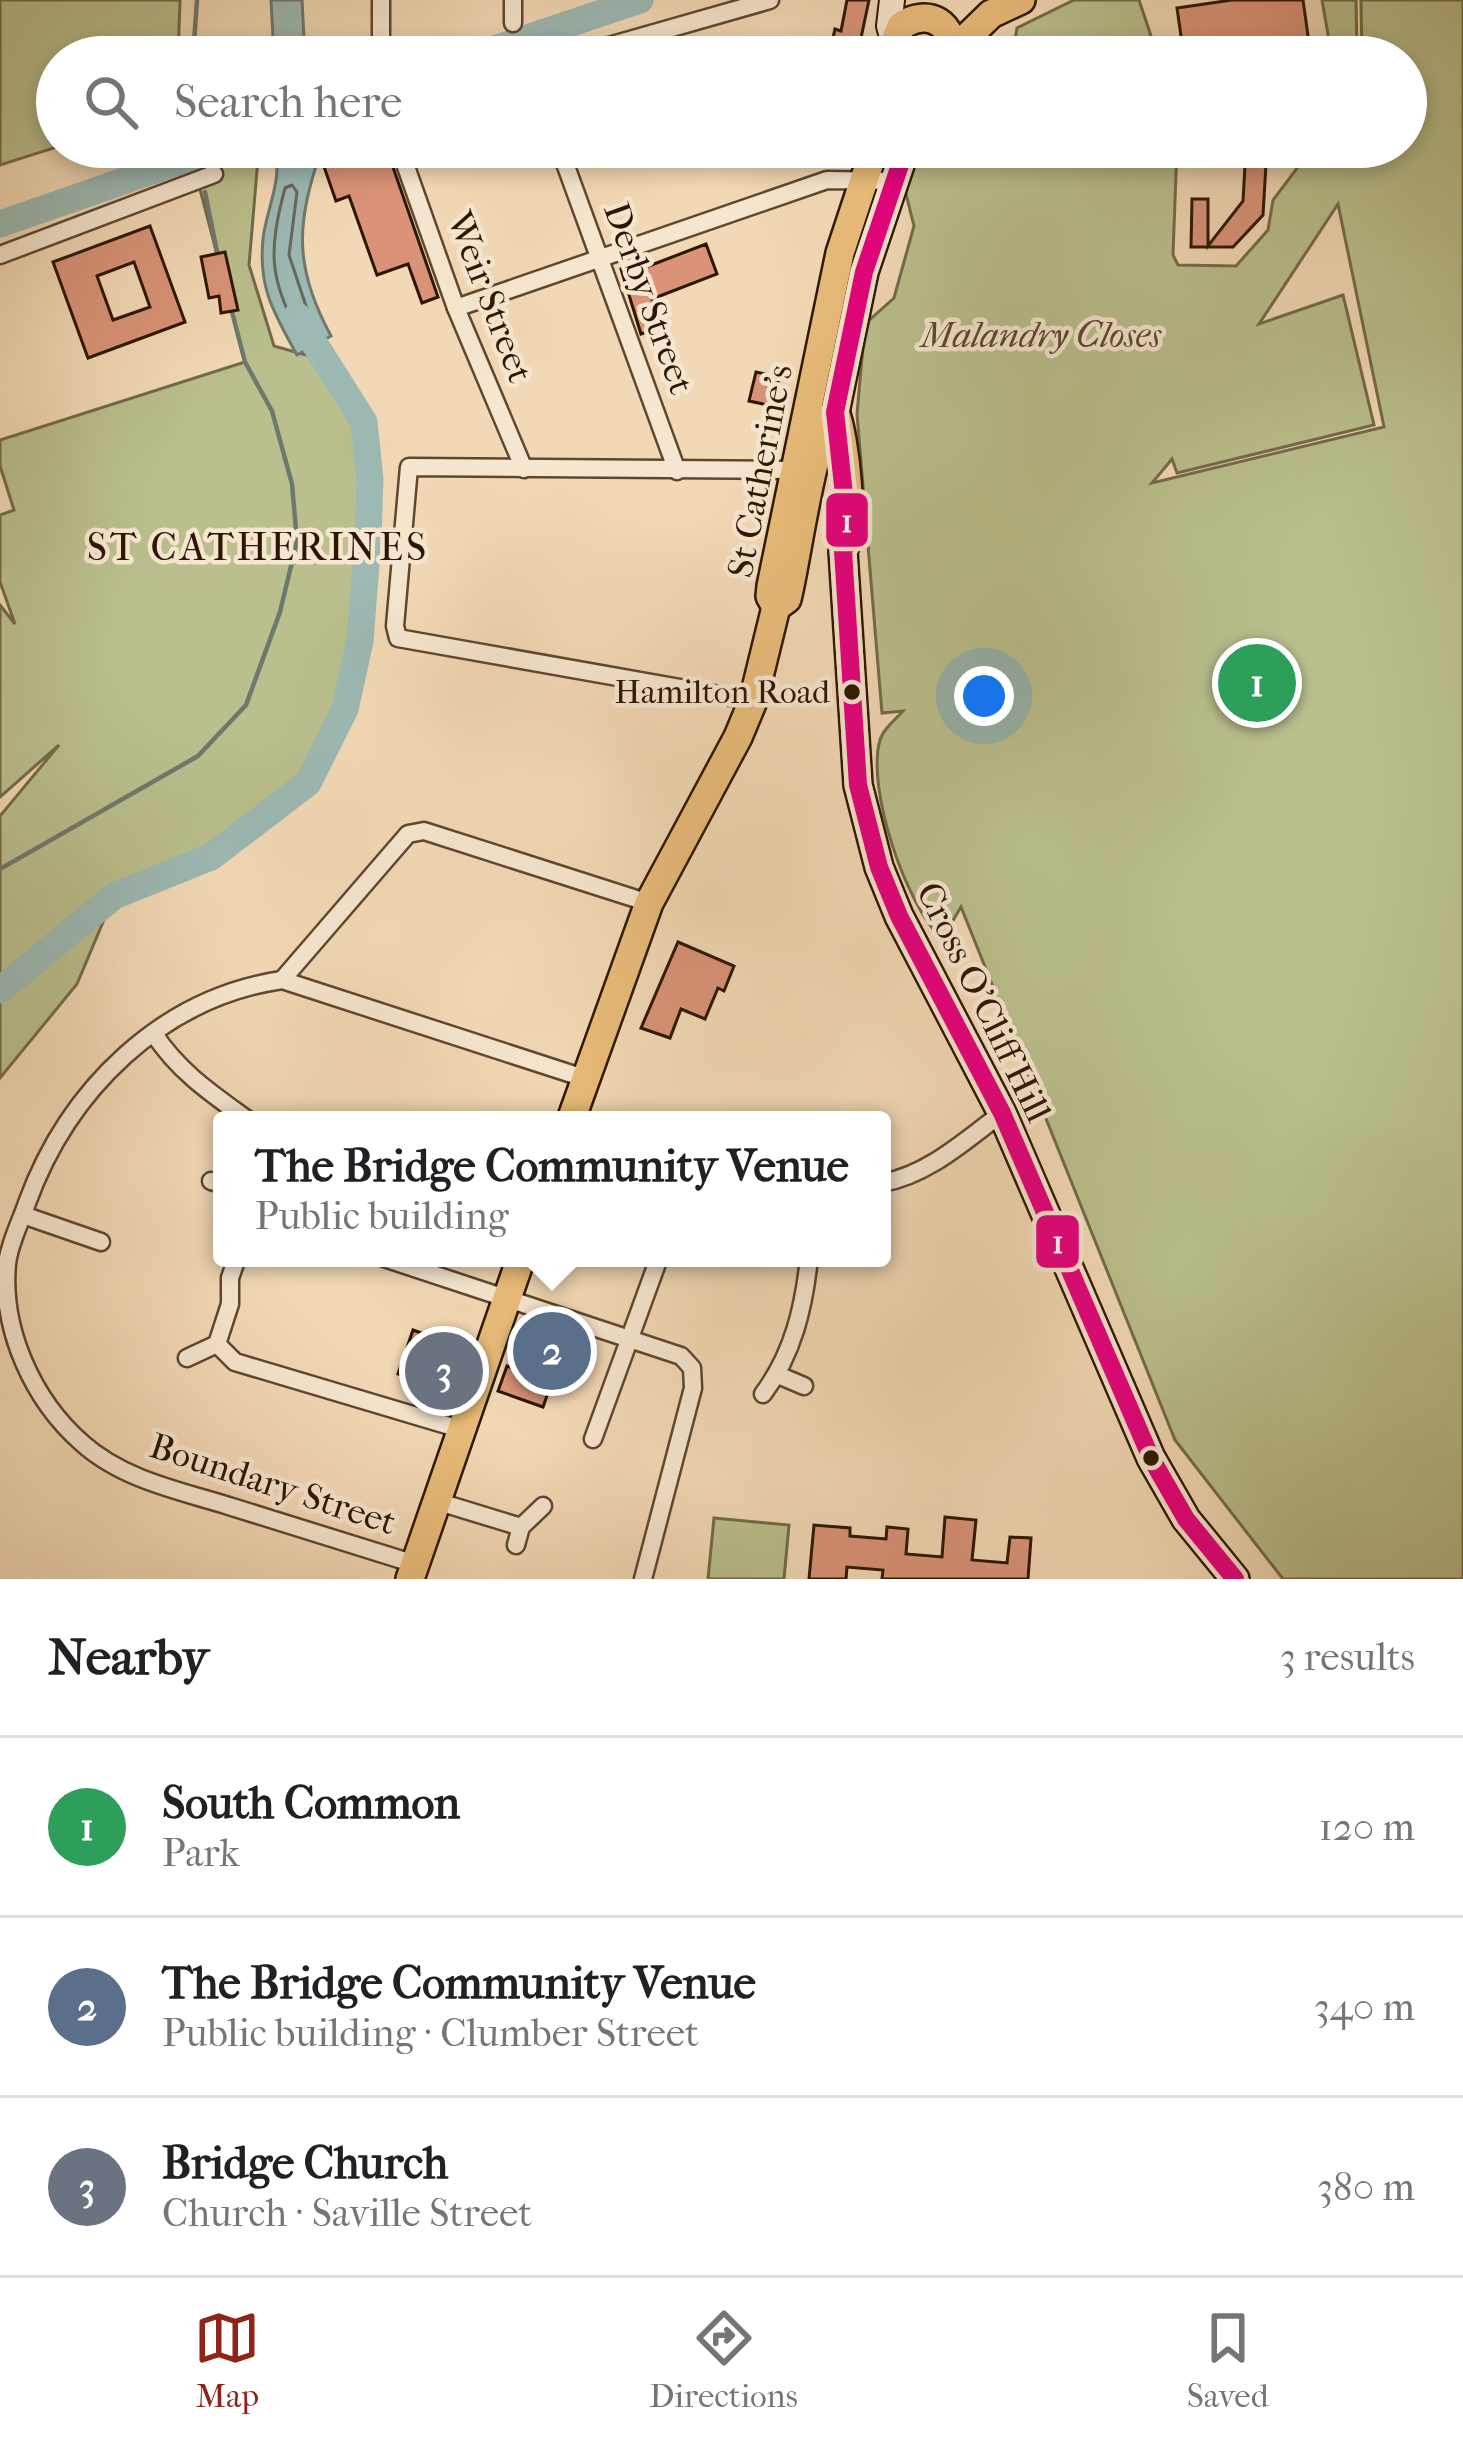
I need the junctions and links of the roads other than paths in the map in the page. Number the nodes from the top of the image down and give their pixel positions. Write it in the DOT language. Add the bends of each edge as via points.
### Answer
graph roads {
  1 [pos="381,0"];
  2 [pos="514,0"];
  3 [pos="770,0"];
  4 [pos="892,0"];
  5 [pos="1021,0"];
  6 [pos="930,13"];
  7 [pos="992,14"];
  8 [pos="513,23"];
  9 [pos="381,36"];
  10 [pos="644,36"];
  11 [pos="892,36"];
  12 [pos="901,36"];
  13 [pos="949,36"];
  14 [pos="970,36"];
  15 [pos="406,168"];
  16 [pos="567,168"];
  17 [pos="867,168"];
  18 [pos="897,168"];
  19 [pos="214,173"];
  20 [pos="862,181"];
  21 [pos="892,181"];
  22 [pos="0,255"];
  23 [pos="601,259"];
  24 [pos="456,308"];
  25 [pos="835,412"];
  26 [pos="524,469"];
  27 [pos="677,471"];
  28 [pos="794,474"];
  29 [pos="807,504"];
  30 [pos="843,560"];
  31 [pos="795,569"];
  32 [pos="776,607"];
  33 [pos="752,701"];
  34 [pos="650,903"];
  35 [pos="282,980"];
  36 [pos="154,1034"];
  37 [pos="584,1078"];
  38 [pos="235,1111"];
  39 [pos="574,1111"];
  40 [pos="1002,1113"];
  41 [pos="891,1181"];
  42 [pos="23,1215"];
  43 [pos="101,1242"];
  44 [pos="234,1267"];
  45 [pos="411,1267"];
  46 [pos="518,1267"];
  47 [pos="655,1267"];
  48 [pos="808,1267"];
  49 [pos="506,1298"];
  50 [pos="630,1339"];
  51 [pos="217,1344"];
  52 [pos="187,1358"];
  53 [pos="778,1375"];
  54 [pos="804,1386"];
  55 [pos="763,1394"];
  56 [pos="460,1430"];
  57 [pos="593,1439"];
  58 [pos="436,1501"];
  59 [pos="542,1506"];
  60 [pos="413,1571"];
  61 [pos="643,1579"];
  62 [pos="1235,1579"];
  1 -- 9 [label="street"];
  2 -- 8 [label="street"];
  3 -- 10 [label="street"];
  4 -- 11 [label="street"];
  5 -- 7 [label="main road"];
  6 -- 7 [label="main road"];
  6 -- 12 [label="main road" via="906,22"];
  6 -- 13 [label="main road"];
  7 -- 14 [label="main road"];
  15 -- 24 [label="street, Weir Street"];
  16 -- 23 [label="street, Derby Street"];
  17 -- 20 [label="main road, St Catherine's"];
  18 -- 21 [label="main road, St Catherine's"];
  19 -- 22 [label="street"];
  20 -- 21 [label="street"];
  20 -- 23 [label="street" via="827,180"];
  20 -- 28 [label="main road, St Catherine's"];
  21 -- 25 [label="main road, St Catherine's"];
  23 -- 24 [label="street"];
  23 -- 27 [label="street, Derby Street"];
  24 -- 26 [label="street, Weir Street"];
  25 -- 29 [label="main road, St Catherine's"];
  25 -- 30 [label="main road, St Catherine's" via="849,540"];
  26 -- 27 [label="street"];
  26 -- 33 [label="street" via="409,467 398,638"];
  27 -- 28 [label="street"];
  28 -- 29 [label="main road"];
  28 -- 32 [label="main road, St Catherine's" via="770,596"];
  29 -- 30 [label="main road"];
  29 -- 31 [label="main road, St Catherine's"];
  30 -- 31 [label="main road"];
  30 -- 40 [label="main road, Cross O'Cliff Hill" via="858,785 879,866"];
  31 -- 32 [label="main road, St Catherine's" via="787,599"];
  32 -- 33 [label="main road"];
  33 -- 34 [label="main road"];
  34 -- 35 [label="street" via="424,831 408,833"];
  34 -- 37 [label="main road"];
  35 -- 36 [label="street, Boundary Street" via="196,1004"];
  35 -- 37 [label="street"];
  36 -- 38 [label="street" via="196,1083"];
  36 -- 42 [label="street, Boundary Street" via="66,1120"];
  37 -- 39 [label="main road"];
  40 -- 41 [label="street" via="942,1158"];
  40 -- 62 [label="main road, Cross O'Cliff Hill" via="1151,1458 1186,1520"];
  42 -- 43 [label="street"];
  42 -- 60 [label="street, Boundary Street" via="7,1262 13,1326 33,1384 86,1447 134,1476"];
  44 -- 51 [label="street"];
  45 -- 49 [label="street"];
  46 -- 49 [label="main road"];
  47 -- 50 [label="street"];
  48 -- 53 [label="street" via="801,1316"];
  49 -- 50 [label="street"];
  49 -- 56 [label="main road"];
  50 -- 57 [label="street"];
  50 -- 61 [label="street" via="681,1356 692,1368"];
  51 -- 52 [label="street"];
  51 -- 56 [label="street" via="244,1364"];
  53 -- 54 [label="street"];
  53 -- 55 [label="street"];
  56 -- 58 [label="main road"];
  58 -- 59 [label="street" via="518,1536"];
  58 -- 60 [label="main road"];
}
